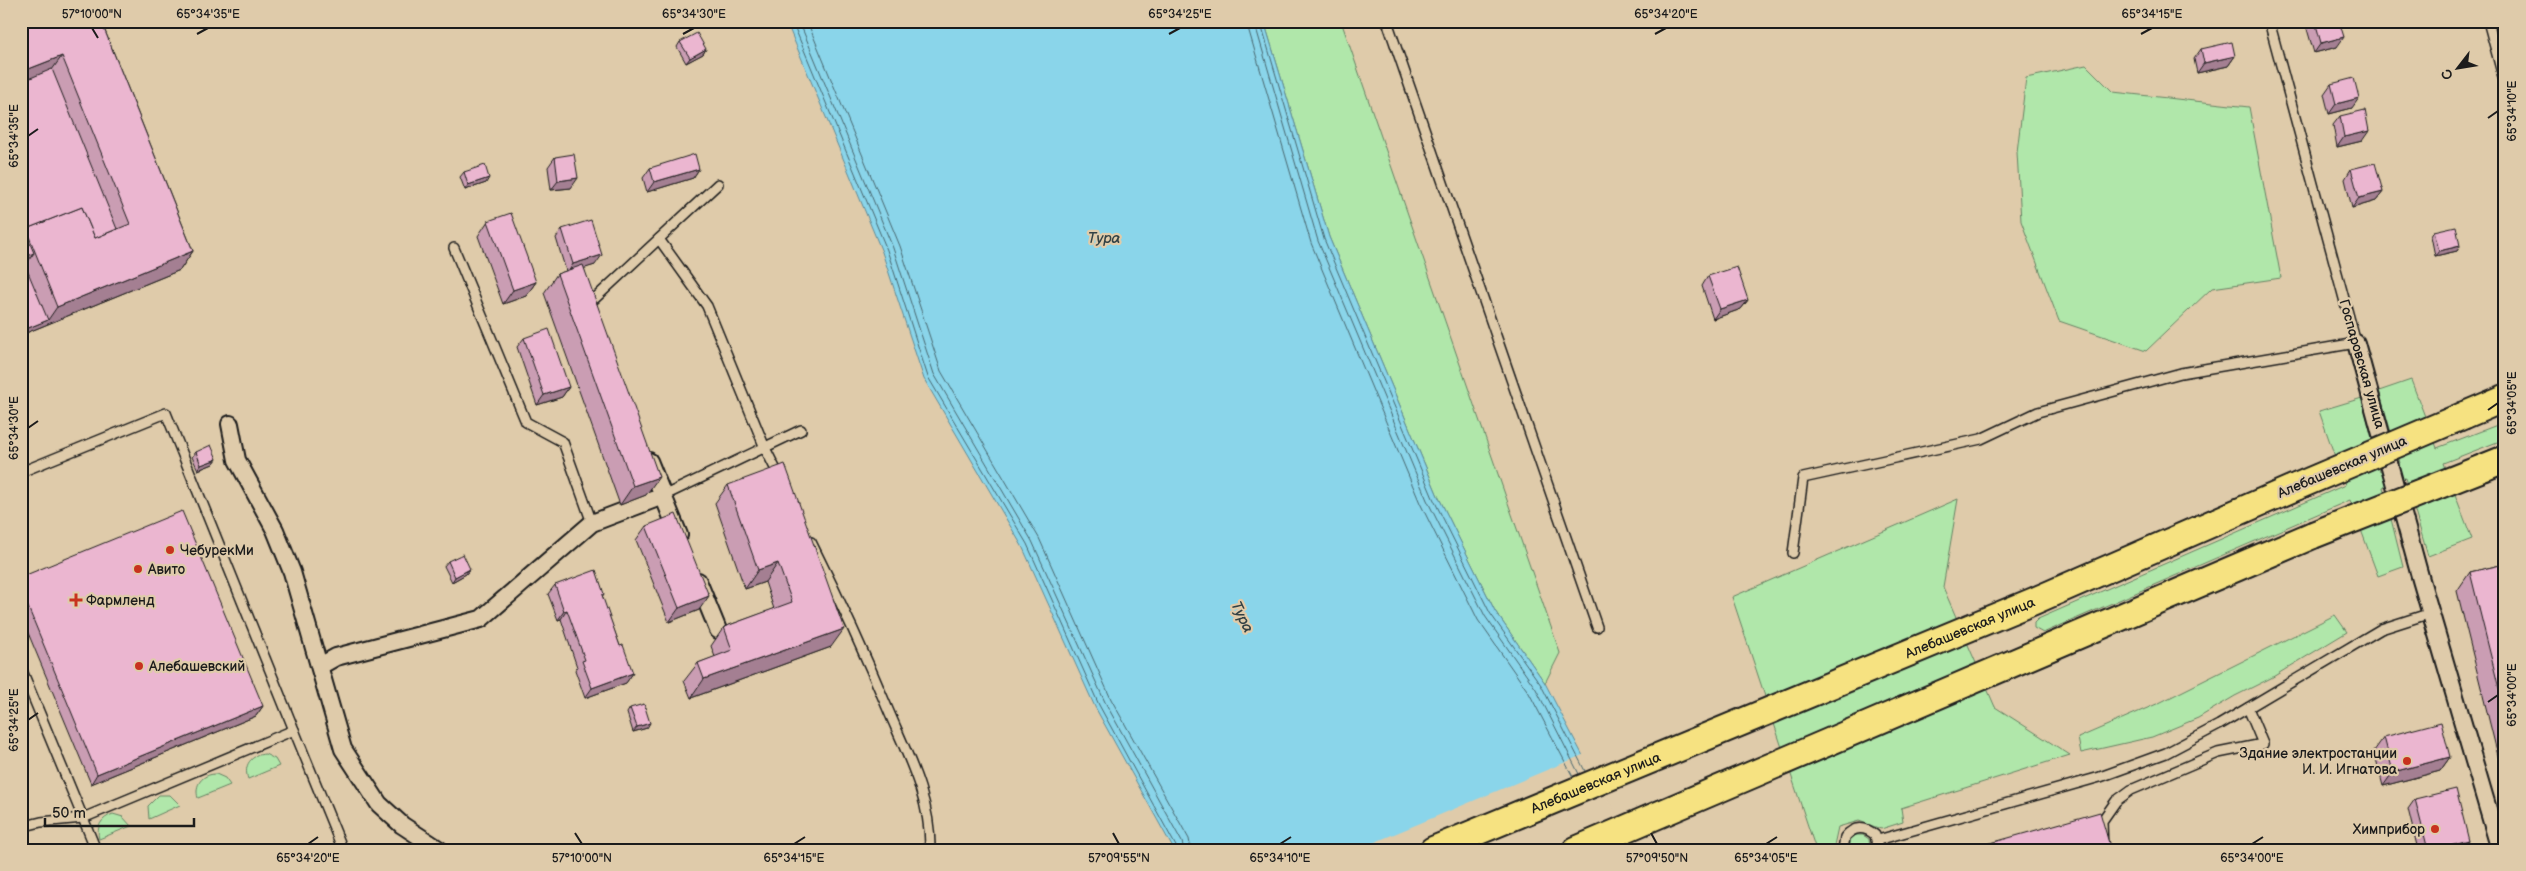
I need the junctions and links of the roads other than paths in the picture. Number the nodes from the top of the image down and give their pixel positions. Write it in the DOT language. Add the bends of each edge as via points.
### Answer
graph roads {
  1 [pos="1387,21"];
  2 [pos="2269,21"];
  3 [pos="2488,21"];
  4 [pos="2493,43"];
  5 [pos="2505,50"];
  6 [pos="2505,84"];
  7 [pos="718,184"];
  8 [pos="659,239"];
  9 [pos="454,248"];
  10 [pos="590,303"];
  11 [pos="597,322"];
  12 [pos="2356,344"];
  13 [pos="2505,398"];
  14 [pos="230,424"];
  15 [pos="802,430"];
  16 [pos="765,448"];
  17 [pos="646,450"];
  18 [pos="2495,463"];
  19 [pos="21,472"];
  20 [pos="782,483"];
  21 [pos="663,496"];
  22 [pos="592,523"];
  23 [pos="809,536"];
  24 [pos="685,550"];
  25 [pos="1793,553"];
  26 [pos="692,568"];
  27 [pos="2431,613"];
  28 [pos="1597,628"];
  29 [pos="718,630"];
  30 [pos="320,666"];
  31 [pos="21,668"];
  32 [pos="2248,708"];
  33 [pos="294,730"];
  34 [pos="82,818"];
  35 [pos="21,827"];
  36 [pos="1878,845"];
  37 [pos="96,850"];
  38 [pos="343,850"];
  39 [pos="440,850"];
  40 [pos="930,850"];
  41 [pos="1432,850"];
  42 [pos="1576,850"];
  43 [pos="1843,850"];
  44 [pos="2103,850"];
  45 [pos="2500,850"];
  1 -- 28 [label="lane"];
  2 -- 12 [label="lane, Госпаровская улица"];
  3 -- 4 [label="lane"];
  4 -- 5 [label="lane"];
  4 -- 6 [label="lane"];
  7 -- 8 [label="lane"];
  8 -- 10 [label="lane"];
  8 -- 16 [label="lane" via="707,306"];
  9 -- 22 [label="lane" via="526,422 564,442"];
  10 -- 11 [label="street"];
  12 -- 25 [label="lane" via="2181,373 2038,412 1981,439 1803,478"];
  12 -- 27 [label="street, Госпаровская улица"];
  13 -- 41 [label="main road, Алебашевская улица, bridge" via="2034,601"];
  14 -- 30 [label="street" via="237,460 275,530 292,572"];
  15 -- 16 [label="lane"];
  16 -- 20 [label="lane"];
  16 -- 21 [label="lane"];
  17 -- 21 [label="street"];
  18 -- 42 [label="main road, bridge" via="2313,535"];
  19 -- 33 [label="lane" via="166,413"];
  21 -- 22 [label="street"];
  21 -- 24 [label="street"];
  22 -- 30 [label="street" via="481,619 336,657"];
  23 -- 40 [label="lane" via="848,616 918,780 930,830"];
  26 -- 29 [label="street"];
  27 -- 32 [label="lane" via="2381,629"];
  27 -- 45 [label="street, Госпаровская улица"];
  30 -- 39 [label="street" via="343,749 379,804 402,825"];
  31 -- 34 [label="lane"];
  32 -- 36 [label="lane" via="2166,753 2100,777"];
  32 -- 44 [label="lane" via="2262,744 2218,753 2131,790 2116,801 2102,822"];
  33 -- 34 [label="lane"];
  33 -- 38 [label="lane"];
  34 -- 35 [label="lane"];
  34 -- 37 [label="lane"];
  36 -- 43 [label="lane" via="1871,831 1854,829 1845,837"];
}
